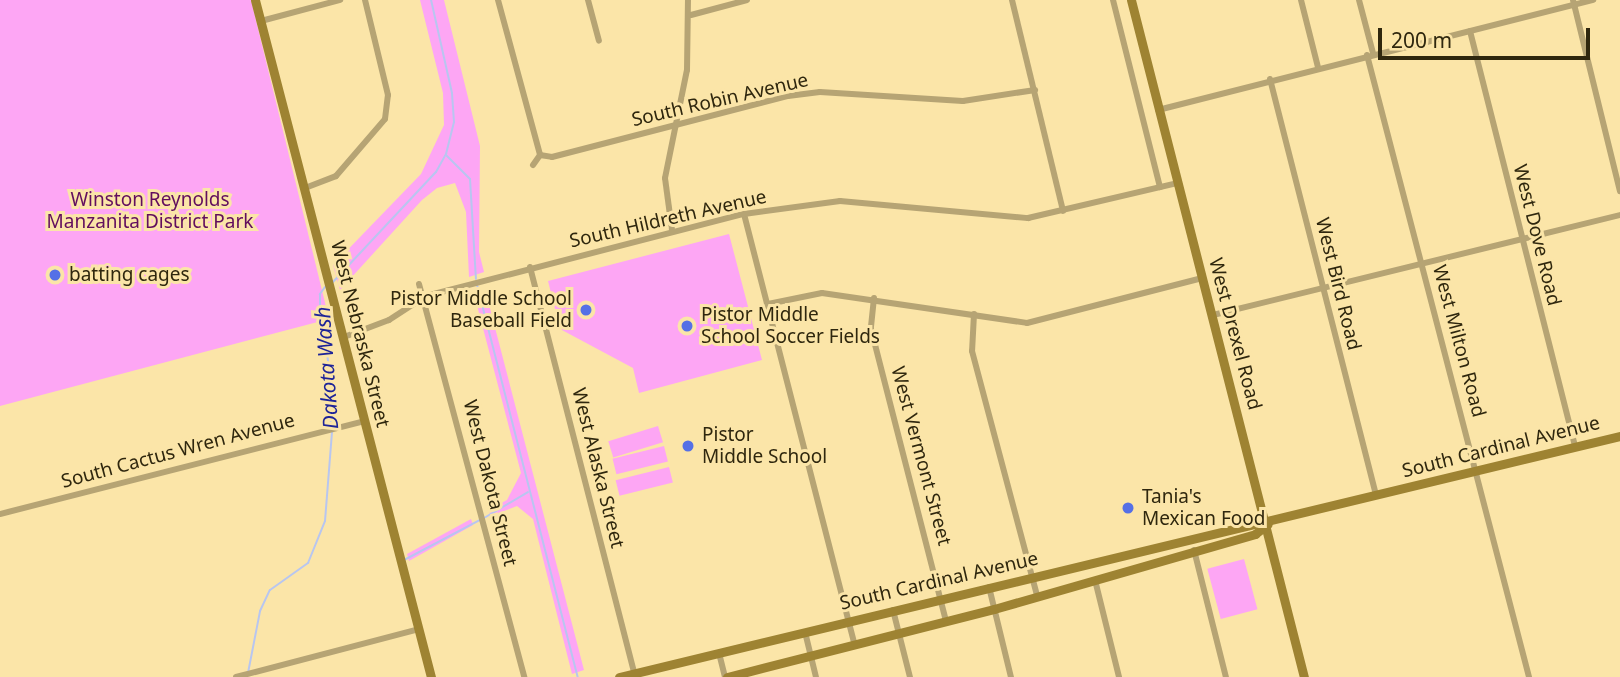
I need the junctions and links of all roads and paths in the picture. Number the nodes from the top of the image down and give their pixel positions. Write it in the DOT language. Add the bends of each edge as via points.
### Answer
graph roads {
  1 [pos="255,0"];
  2 [pos="340,0"];
  3 [pos="365,0"];
  4 [pos="498,0"];
  5 [pos="588,0"];
  6 [pos="688,0"];
  7 [pos="747,0"];
  8 [pos="1012,0"];
  9 [pos="1113,0"];
  10 [pos="1130,0"];
  11 [pos="1301,0"];
  12 [pos="1359,0"];
  13 [pos="1593,0"];
  14 [pos="1573,2"];
  15 [pos="691,15"];
  16 [pos="261,21"];
  17 [pos="1470,31"];
  18 [pos="598,41"];
  19 [pos="1370,54"];
  20 [pos="1318,67"];
  21 [pos="1270,79"];
  22 [pos="1035,90"];
  23 [pos="1158,110"];
  24 [pos="675,126"];
  25 [pos="540,155"];
  26 [pos="533,164"];
  27 [pos="1177,183"];
  28 [pos="1160,187"];
  29 [pos="305,188"];
  30 [pos="1620,191"];
  31 [pos="1063,211"];
  32 [pos="744,214"];
  33 [pos="1620,215"];
  34 [pos="672,230"];
  35 [pos="1522,240"];
  36 [pos="1422,265"];
  37 [pos="530,268"];
  38 [pos="1202,278"];
  39 [pos="419,284"];
  40 [pos="1323,290"];
  41 [pos="426,296"];
  42 [pos="874,298"];
  43 [pos="768,304"];
  44 [pos="974,314"];
  45 [pos="1213,315"];
  46 [pos="344,337"];
  47 [pos="364,421"];
  48 [pos="1620,436"];
  49 [pos="1575,446"];
  50 [pos="1478,471"];
  51 [pos="1376,495"];
  52 [pos="0,514"];
  53 [pos="1268,524"];
  54 [pos="1194,550"];
  55 [pos="1032,578"];
  56 [pos="1094,580"];
  57 [pos="988,586"];
  58 [pos="1037,596"];
  59 [pos="942,597"];
  60 [pos="994,609"];
  61 [pos="893,610"];
  62 [pos="849,620"];
  63 [pos="946,621"];
  64 [pos="419,629"];
  65 [pos="805,632"];
  66 [pos="899,633"];
  67 [pos="854,643"];
  68 [pos="719,653"];
  69 [pos="811,656"];
  70 [pos="635,675"];
  71 [pos="236,677"];
  72 [pos="431,677"];
  73 [pos="524,677"];
  74 [pos="619,677"];
  75 [pos="726,677"];
  76 [pos="816,677"];
  77 [pos="910,677"];
  78 [pos="1011,677"];
  79 [pos="1119,677"];
  80 [pos="1226,677"];
  81 [pos="1304,677"];
  82 [pos="1528,677"];
  1 -- 16 [label="main road, West Nebraska Street"];
  2 -- 16 [label="street"];
  3 -- 29 [label="street" via="388,94 386,119 336,176"];
  4 -- 25 [label="street"];
  5 -- 18 [label="street"];
  6 -- 15 [label="street"];
  7 -- 15 [label="street"];
  8 -- 22 [label="street"];
  9 -- 28 [label="street"];
  10 -- 23 [label="main road, West Drexel Road"];
  11 -- 20 [label="street"];
  12 -- 19 [label="street, West Milton Road"];
  13 -- 14 [label="street"];
  14 -- 17 [label="street"];
  14 -- 30 [label="street"];
  15 -- 24 [label="street" via="687,74"];
  16 -- 29 [label="main road, West Nebraska Street"];
  17 -- 19 [label="street"];
  17 -- 35 [label="street, West Dove Road"];
  19 -- 20 [label="street"];
  19 -- 36 [label="street, West Milton Road"];
  20 -- 21 [label="street"];
  21 -- 23 [label="street"];
  21 -- 40 [label="street, West Bird Road"];
  22 -- 24 [label="street, South Robin Avenue" via="963,101 820,92"];
  22 -- 31 [label="street"];
  23 -- 27 [label="main road, West Drexel Road"];
  24 -- 25 [label="street, South Robin Avenue" via="552,157"];
  24 -- 34 [label="street" via="664,190"];
  25 -- 26 [label="street"];
  27 -- 28 [label="street, South Hildreth Avenue"];
  27 -- 38 [label="main road, West Drexel Road"];
  28 -- 31 [label="street, South Hildreth Avenue"];
  29 -- 46 [label="main road, West Nebraska Street"];
  31 -- 32 [label="street, South Hildreth Avenue" via="993,218 840,201"];
  32 -- 34 [label="street, South Hildreth Avenue"];
  32 -- 43 [label="street"];
  33 -- 35 [label="street"];
  34 -- 37 [label="street, South Hildreth Avenue"];
  35 -- 36 [label="street"];
  35 -- 49 [label="street, West Dove Road"];
  36 -- 40 [label="street"];
  36 -- 50 [label="street, West Milton Road"];
  37 -- 41 [label="street, South Hildreth Avenue"];
  37 -- 70 [label="street, West Alaska Street"];
  38 -- 44 [label="street" via="1027,323"];
  38 -- 45 [label="main road, West Drexel Road"];
  39 -- 41 [label="street, West Dakota Street"];
  40 -- 45 [label="street"];
  40 -- 51 [label="street, West Bird Road"];
  41 -- 46 [label="street, South Hildreth Avenue" via="389,320"];
  41 -- 73 [label="street, West Dakota Street"];
  42 -- 43 [label="street" via="822,293"];
  42 -- 44 [label="street"];
  42 -- 59 [label="street, West Vermont Street" via="871,329"];
  43 -- 62 [label="street"];
  44 -- 55 [label="street" via="972,351"];
  45 -- 53 [label="main road, West Drexel Road"];
  46 -- 47 [label="main road, West Nebraska Street"];
  47 -- 52 [label="street, South Cactus Wren Avenue"];
  47 -- 64 [label="main road, West Nebraska Street"];
  48 -- 49 [label="main road, South Cardinal Avenue"];
  49 -- 50 [label="main road, South Cardinal Avenue"];
  50 -- 51 [label="main road, South Cardinal Avenue"];
  50 -- 82 [label="street, West Milton Road"];
  51 -- 53 [label="main road, South Cardinal Avenue"];
  53 -- 54 [label="main road, South Cardinal Avenue" via="1255,534"];
  53 -- 55 [label="main road, South Cardinal Avenue" via="1250,523"];
  53 -- 81 [label="main road, West Drexel Road"];
  54 -- 56 [label="main road, South Cardinal Avenue"];
  54 -- 80 [label="street"];
  55 -- 57 [label="main road, South Cardinal Avenue"];
  55 -- 58 [label="street"];
  56 -- 58 [label="main road, South Cardinal Avenue"];
  56 -- 79 [label="street"];
  57 -- 59 [label="main road, South Cardinal Avenue"];
  57 -- 60 [label="street"];
  58 -- 60 [label="main road, South Cardinal Avenue"];
  59 -- 61 [label="main road, South Cardinal Avenue"];
  59 -- 63 [label="street, West Vermont Street"];
  60 -- 63 [label="main road, South Cardinal Avenue"];
  60 -- 78 [label="street"];
  61 -- 62 [label="main road, South Cardinal Avenue"];
  61 -- 66 [label="street"];
  62 -- 65 [label="main road, South Cardinal Avenue"];
  62 -- 67 [label="street"];
  63 -- 66 [label="main road, South Cardinal Avenue"];
  64 -- 71 [label="street"];
  64 -- 72 [label="main road, West Nebraska Street"];
  65 -- 68 [label="main road, South Cardinal Avenue"];
  65 -- 69 [label="street"];
  66 -- 67 [label="main road, South Cardinal Avenue"];
  66 -- 77 [label="street"];
  67 -- 69 [label="main road, South Cardinal Avenue"];
  68 -- 70 [label="main road, South Cardinal Avenue"];
  68 -- 75 [label="street"];
  69 -- 75 [label="main road, South Cardinal Avenue"];
  69 -- 76 [label="street"];
  70 -- 74 [label="main road, South Cardinal Avenue"];
}
